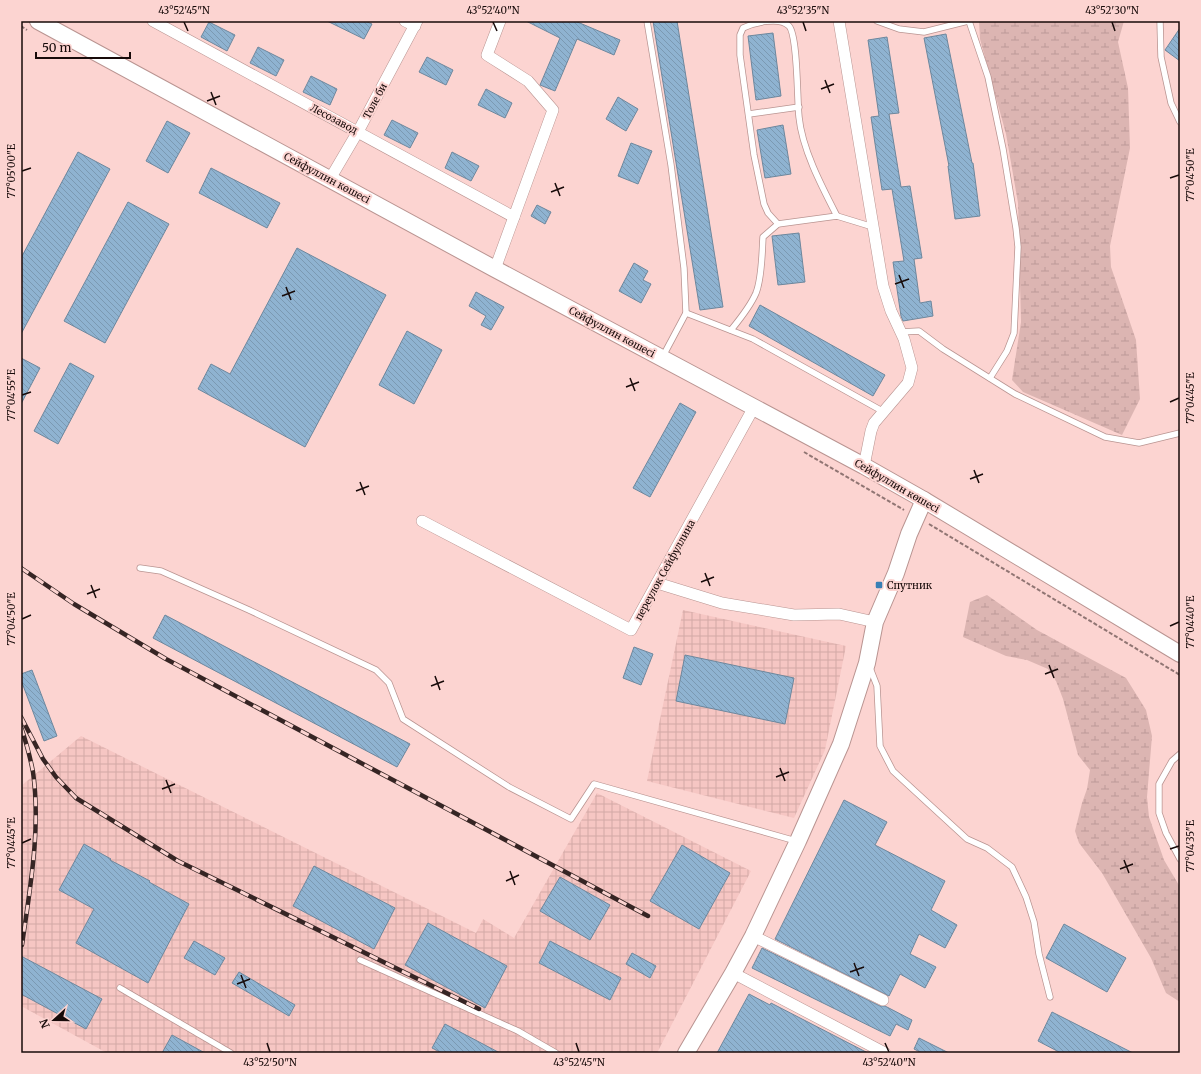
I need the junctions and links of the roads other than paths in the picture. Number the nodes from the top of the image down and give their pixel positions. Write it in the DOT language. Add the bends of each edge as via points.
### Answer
graph roads {
  1 [pos="153,21"];
  2 [pos="500,21"];
  3 [pos="647,21"];
  4 [pos="840,21"];
  5 [pos="877,21"];
  6 [pos="969,21"];
  7 [pos="1160,21"];
  8 [pos="412,23"];
  9 [pos="33,26"];
  10 [pos="799,107"];
  11 [pos="749,114"];
  12 [pos="1180,122"];
  13 [pos="358,132"];
  14 [pos="330,179"];
  15 [pos="837,216"];
  16 [pos="514,217"];
  17 [pos="778,224"];
  18 [pos="873,228"];
  19 [pos="495,269"];
  20 [pos="686,313"];
  21 [pos="731,330"];
  22 [pos="901,332"];
  23 [pos="662,358"];
  24 [pos="990,378"];
  25 [pos="754,407"];
  26 [pos="884,412"];
  27 [pos="1180,433"];
  28 [pos="864,466"];
  29 [pos="924,500"];
  30 [pos="422,521"];
  31 [pos="140,568"];
  32 [pos="657,583"];
  33 [pos="874,622"];
  34 [pos="1180,654"];
  35 [pos="867,663"];
  36 [pos="1180,754"];
  37 [pos="798,841"];
  38 [pos="1180,859"];
  39 [pos="754,936"];
  40 [pos="360,960"];
  41 [pos="733,973"];
  42 [pos="120,988"];
  43 [pos="1050,997"];
  44 [pos="884,1000"];
  45 [pos="231,1053"];
  46 [pos="556,1053"];
  47 [pos="686,1053"];
  48 [pos="885,1053"];
  1 -- 13 [label="street, Лесозавод"];
  2 -- 16 [label="street" via="487,55 528,81 553,110"];
  3 -- 20 [label="lane" via="671,166 684,268"];
  4 -- 18 [label="street"];
  5 -- 6 [label="lane" via="899,29 924,32"];
  6 -- 24 [label="lane" via="988,77 1003,149 1018,247 1014,333 1007,351"];
  7 -- 12 [label="lane" via="1161,57 1171,104"];
  8 -- 13 [label="street, Толе би"];
  9 -- 14 [label="main road, Сейфуллин көшесі"];
  10 -- 11 [label="lane"];
  10 -- 11 [label="lane" via="790,27 783,22 754,23 743,28 740,35 740,55"];
  10 -- 15 [label="lane" via="803,136 816,172"];
  11 -- 17 [label="lane" via="764,204"];
  13 -- 14 [label="street, Толе би"];
  13 -- 16 [label="street, Лесозавод"];
  14 -- 19 [label="main road, Сейфуллин көшесі"];
  15 -- 17 [label="lane"];
  15 -- 18 [label="lane"];
  16 -- 19 [label="street"];
  17 -- 21 [label="lane" via="763,237 756,293 746,312"];
  18 -- 22 [label="street" via="883,286"];
  19 -- 23 [label="main road, Сейфуллин көшесі"];
  20 -- 21 [label="lane"];
  20 -- 23 [label="lane"];
  21 -- 26 [label="lane" via="753,339"];
  22 -- 24 [label="lane" via="919,331"];
  22 -- 26 [label="street" via="912,368 908,383"];
  23 -- 25 [label="main road, Сейфуллин көшесі"];
  24 -- 27 [label="lane" via="1015,394 1105,437 1139,443"];
  25 -- 28 [label="main road, Сейфуллин көшесі"];
  25 -- 32 [label="street, переулок Сейфуллина"];
  26 -- 28 [label="street" via="871,430"];
  28 -- 29 [label="main road, Сейфуллин көшесі"];
  29 -- 33 [label="main road"];
  29 -- 34 [label="main road, Сейфуллин көшесі"];
  30 -- 32 [label="street, переулок Сейфуллина" via="631,630"];
  31 -- 37 [label="lane" via="161,571 376,670 389,683 403,719 509,787 571,819 594,784"];
  32 -- 33 [label="street" via="722,603 794,615 839,614"];
  33 -- 35 [label="main road"];
  35 -- 37 [label="main road" via="841,744"];
  35 -- 43 [label="lane" via="877,686 880,746 893,771 967,839 987,848 1012,867 1034,922"];
  36 -- 38 [label="lane" via="1172,761 1159,784 1159,813"];
  37 -- 39 [label="main road"];
  39 -- 41 [label="main road"];
  39 -- 44 [label="street"];
  40 -- 46 [label="lane" via="518,1031"];
  41 -- 47 [label="main road"];
  41 -- 48 [label="street"];
  42 -- 45 [label="lane"];
}
